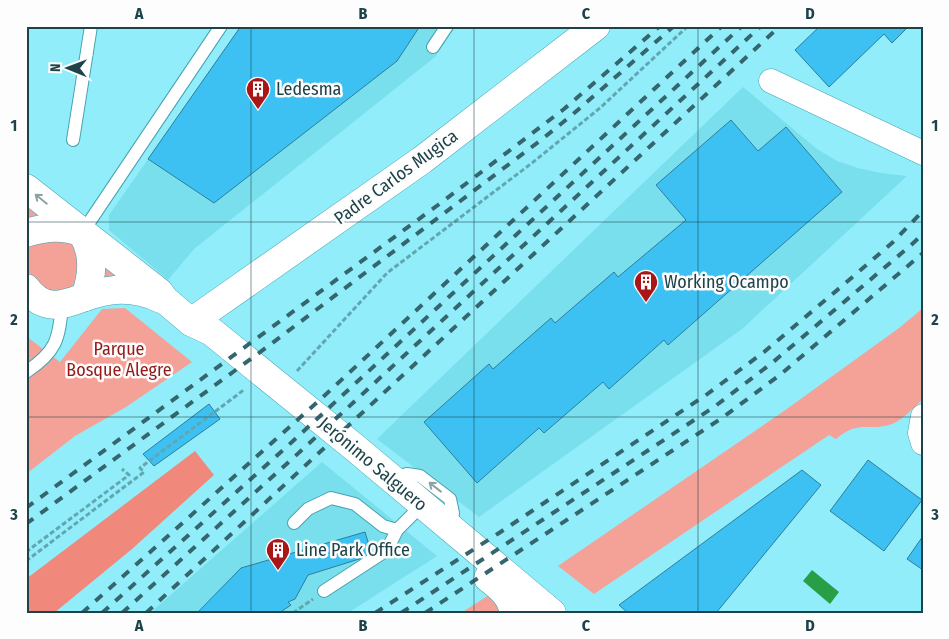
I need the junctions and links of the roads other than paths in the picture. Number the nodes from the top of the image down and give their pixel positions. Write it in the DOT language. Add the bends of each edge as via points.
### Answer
graph roads {
  1 [pos="91,26"];
  2 [pos="221,26"];
  3 [pos="447,26"];
  4 [pos="596,26"];
  5 [pos="433,47"];
  6 [pos="771,81"];
  7 [pos="73,140"];
  8 [pos="923,153"];
  9 [pos="26,188"];
  10 [pos="26,233"];
  11 [pos="82,233"];
  12 [pos="26,288"];
  13 [pos="165,300"];
  14 [pos="74,301"];
  15 [pos="191,322"];
  16 [pos="26,372"];
  17 [pos="923,416"];
  18 [pos="923,444"];
  19 [pos="391,480"];
  20 [pos="410,517"];
  21 [pos="294,523"];
  22 [pos="451,529"];
  23 [pos="324,591"];
  24 [pos="514,613"];
  25 [pos="552,613"];
  1 -- 7 [label="lane"];
  2 -- 11 [label="lane"];
  3 -- 5 [label="lane"];
  4 -- 15 [label="street, Padre Carlos Mugica" via="422,160"];
  6 -- 8 [label="street"];
  11 -- 9 [label="street, Jerónimo Salguero, one-way"];
  10 -- 11 [label="street" via="65,228"];
  11 -- 13 [label="street, Jerónimo Salguero"];
  11 -- 14 [label="street" via="88,243 92,268 90,284"];
  12 -- 14 [label="street, Jerónimo Salguero" via="45,303"];
  13 -- 14 [label="street, Jerónimo Salguero" via="123,290"];
  13 -- 15 [label="street, Jerónimo Salguero"];
  14 -- 16 [label="lane" via="49,354"];
  15 -- 19 [label="street, Jerónimo Salguero" via="212,332"];
  15 -- 20 [label="street, Jerónimo Salguero" via="203,344"];
  17 -- 18 [label="street" via="920,433"];
  19 -- 20 [label="street, Jerónimo Salguero"];
  22 -- 19 [label="lane, one-way" via="450,499 420,476 406,474"];
  20 -- 21 [label="lane" via="383,526 355,504 330,498 308,509"];
  20 -- 22 [label="street, Jerónimo Salguero"];
  20 -- 23 [label="lane" via="388,550"];
  20 -- 24 [label="street, Jerónimo Salguero" via="506,593"];
  22 -- 25 [label="street, Jerónimo Salguero"];
}
